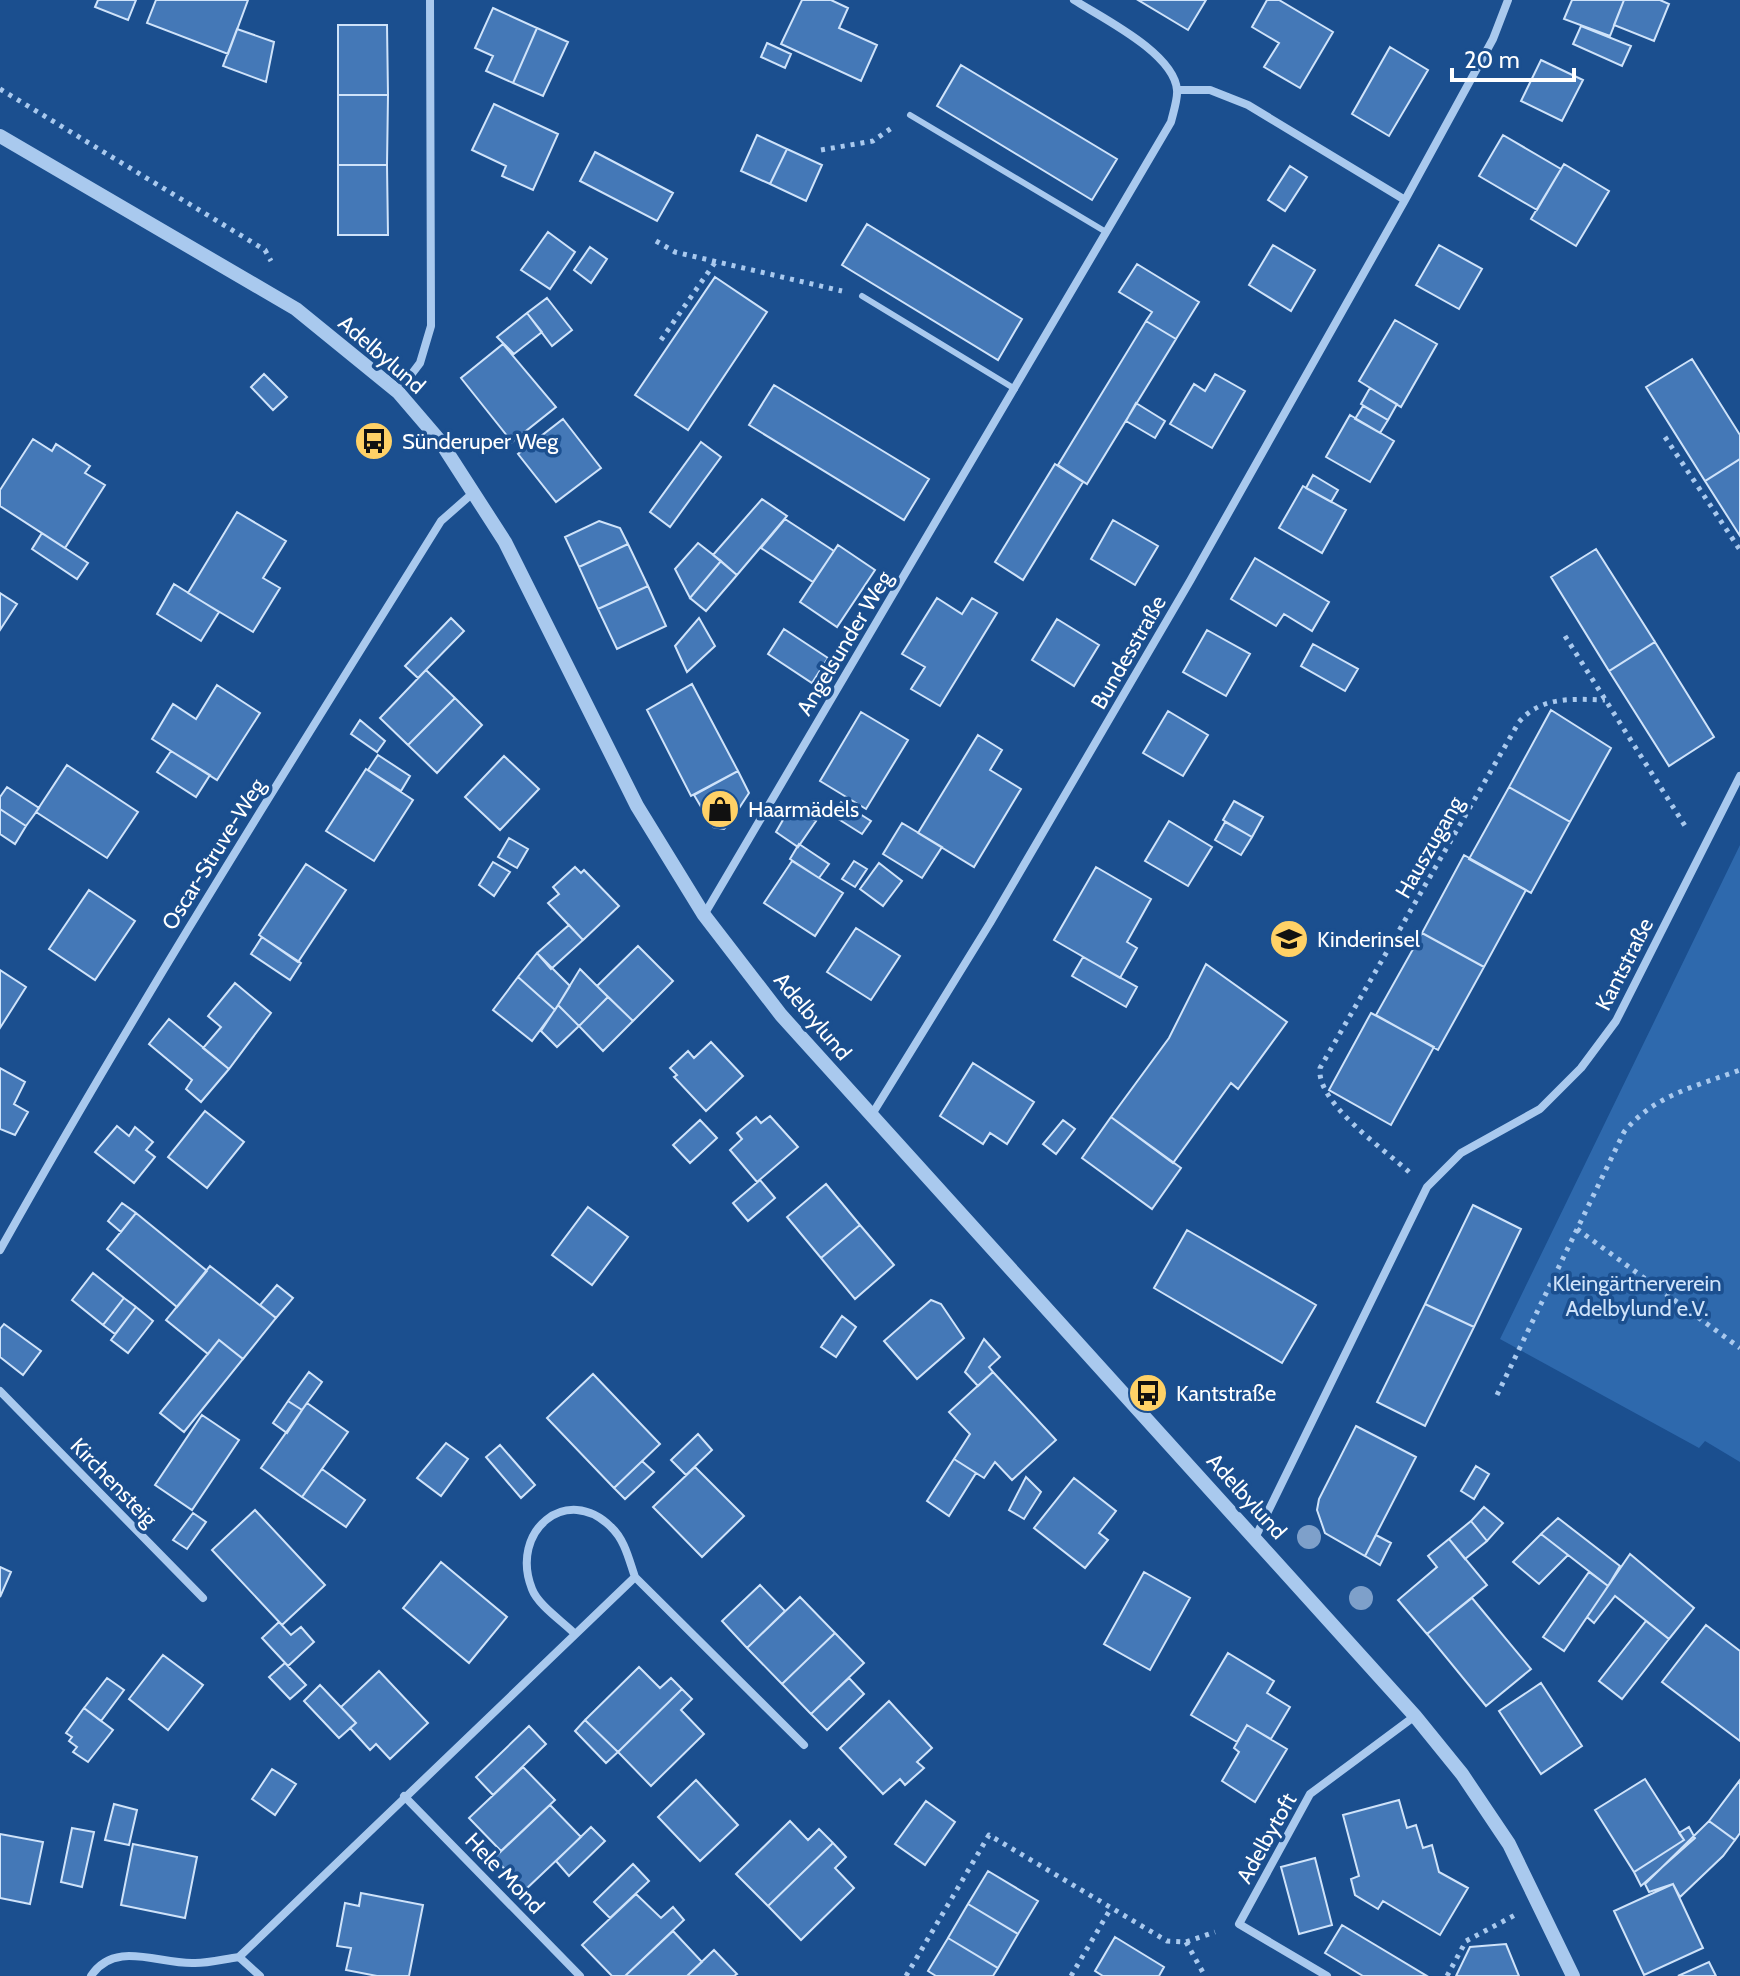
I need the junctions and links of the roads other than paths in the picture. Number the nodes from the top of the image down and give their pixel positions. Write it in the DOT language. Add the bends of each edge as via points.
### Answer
graph roads {
  1 [pos="430,0"];
  2 [pos="1074,0"];
  3 [pos="1508,0"];
  4 [pos="1177,90"];
  5 [pos="910,115"];
  6 [pos="0,136"];
  7 [pos="1405,200"];
  8 [pos="1106,232"];
  9 [pos="862,296"];
  10 [pos="1015,389"];
  11 [pos="398,392"];
  12 [pos="475,491"];
  13 [pos="1740,776"];
  14 [pos="704,915"];
  15 [pos="871,1117"];
  16 [pos="0,1250"];
  17 [pos="0,1391"];
  18 [pos="1255,1538"];
  19 [pos="635,1577"];
  20 [pos="203,1598"];
  21 [pos="574,1633"];
  22 [pos="1415,1716"];
  23 [pos="804,1745"];
  24 [pos="404,1796"];
  25 [pos="239,1957"];
  26 [pos="91,1976"];
  27 [pos="260,1976"];
  28 [pos="580,1976"];
  29 [pos="1327,1976"];
  30 [pos="1573,1976"];
  1 -- 11 [label="street" via="431,326 420,363"];
  2 -- 4 [label="street" via="1134,37 1164,63"];
  3 -- 7 [label="street, Bundesstraße" via="1493,39"];
  4 -- 7 [label="street" via="1210,90 1248,105"];
  4 -- 8 [label="street, Angelsunder Weg" via="1171,122"];
  5 -- 8 [label="lane"];
  6 -- 11 [label="street, Adelbylund" via="296,309"];
  7 -- 15 [label="street, Bundesstraße" via="1190,581"];
  8 -- 10 [label="street, Angelsunder Weg"];
  9 -- 10 [label="lane"];
  10 -- 14 [label="street, Angelsunder Weg"];
  11 -- 12 [label="street, Adelbylund"];
  12 -- 14 [label="street, Adelbylund" via="637,806"];
  12 -- 16 [label="street, Oscar-Struve-Weg" via="441,521 88,1092"];
  13 -- 18 [label="street, Kantstraße" via="1616,1021 1581,1068 1540,1109 1461,1153 1427,1187"];
  14 -- 15 [label="street, Adelbylund" via="781,1015"];
  15 -- 18 [label="street, Adelbylund"];
  17 -- 20 [label="street, Kirchensteig"];
  18 -- 22 [label="street, Adelbylund"];
  19 -- 21 [label="street"];
  19 -- 21 [label="street" via="611,1526 585,1512 556,1512 535,1529 524,1557 532,1592"];
  19 -- 23 [label="street"];
  21 -- 24 [label="street"];
  22 -- 29 [label="street, Adelbytoft" via="1310,1794 1239,1924"];
  22 -- 30 [label="street, Adelbylund" via="1501,1832"];
  24 -- 25 [label="street"];
  24 -- 28 [label="street, Hele Mond"];
  25 -- 26 [label="street" via="194,1964 125,1955 98,1966"];
  25 -- 27 [label="street"];
}
